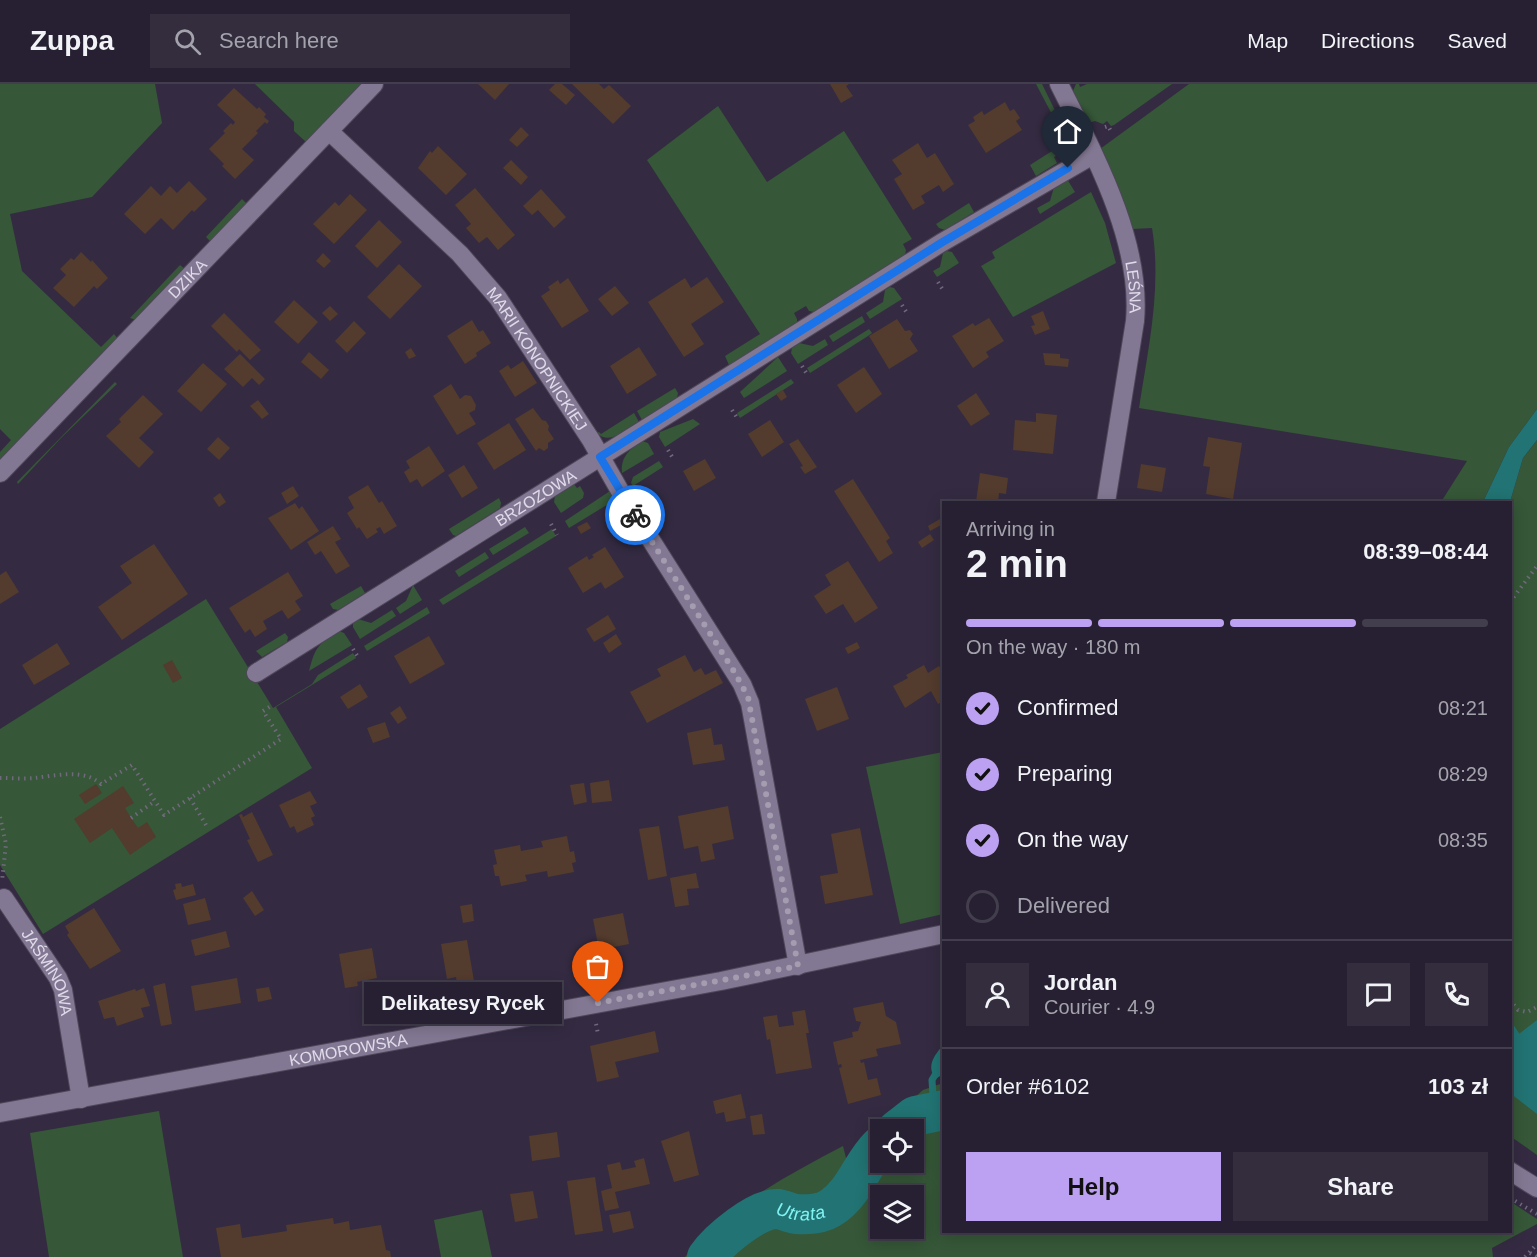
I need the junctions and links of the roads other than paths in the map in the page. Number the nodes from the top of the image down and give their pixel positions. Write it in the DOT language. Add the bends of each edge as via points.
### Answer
graph roads {
  1 [pos="374,84"];
  2 [pos="1059,84"];
  3 [pos="329,131"];
  4 [pos="1093,155"];
  5 [pos="600,457"];
  6 [pos="0,473"];
  7 [pos="1106,501"];
  8 [pos="255,673"];
  9 [pos="4,898"];
  10 [pos="942,934"];
  11 [pos="798,966"];
  12 [pos="81,1099"];
  13 [pos="0,1113"];
  14 [pos="1512,1172"];
  15 [pos="1537,1188"];
  1 -- 3 [label="street, DZIKA"];
  2 -- 4 [label="street, LEŚNA"];
  3 -- 5 [label="street, MARII KONOPNICKIEJ" via="487,283"];
  3 -- 6 [label="street, DZIKA"];
  4 -- 5 [label="street, BRZOZOWA" via="941,243"];
  4 -- 7 [label="street, LEŚNA" via="1127,242 1136,301"];
  5 -- 8 [label="street, BRZOZOWA"];
  5 -- 11 [label="street, MARII KONOPNICKIEJ" via="745,691"];
  9 -- 12 [label="street, JAŚMINOWA" via="63,990"];
  10 -- 11 [label="street, KOMOROWSKA"];
  11 -- 12 [label="street, KOMOROWSKA"];
  12 -- 13 [label="street, KOMOROWSKA"];
  14 -- 15 [label="street"];
}
